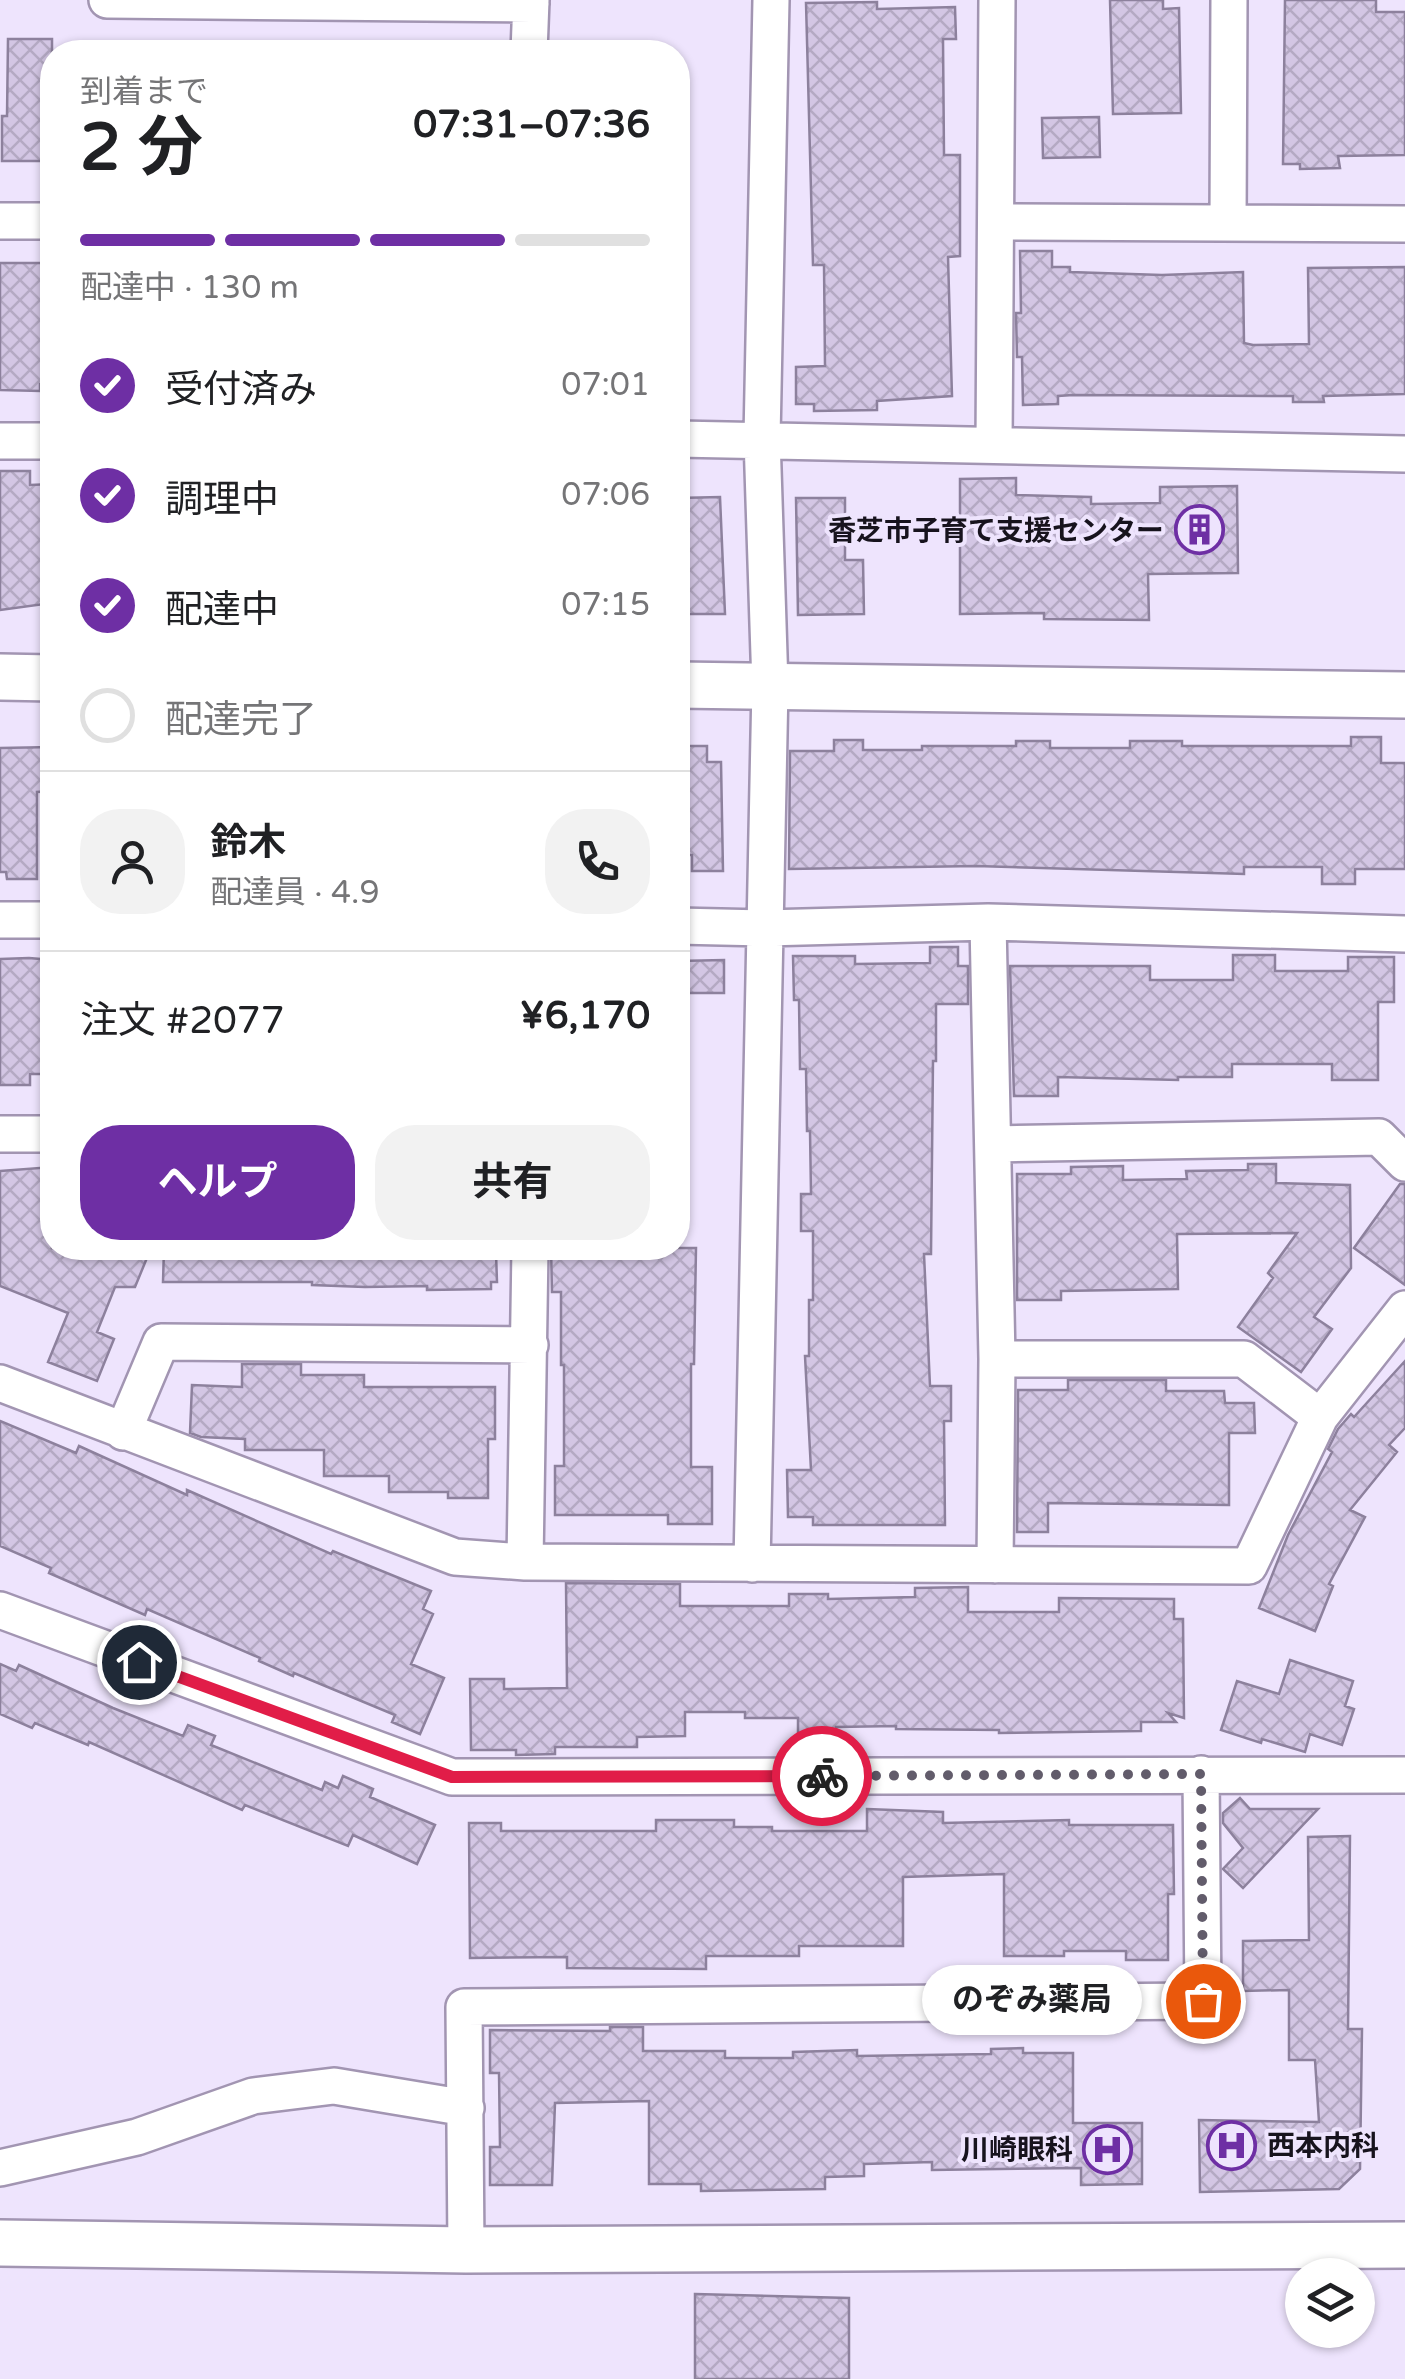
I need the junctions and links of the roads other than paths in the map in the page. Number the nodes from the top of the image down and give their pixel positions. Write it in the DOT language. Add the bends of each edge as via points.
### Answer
graph roads {
  1 [pos="106,0"];
  2 [pos="770,0"];
  3 [pos="997,0"];
  4 [pos="1229,0"];
  5 [pos="530,2"];
  6 [pos="529,40"];
  7 [pos="0,221"];
  8 [pos="40,222"];
  9 [pos="996,222"];
  10 [pos="1228,223"];
  11 [pos="1405,224"];
  12 [pos="762,438"];
  13 [pos="690,439"];
  14 [pos="0,441"];
  15 [pos="40,441"];
  16 [pos="994,444"];
  17 [pos="1405,454"];
  18 [pos="0,678"];
  19 [pos="40,678"];
  20 [pos="690,685"];
  21 [pos="770,686"];
  22 [pos="1405,695"];
  23 [pos="0,920"];
  24 [pos="40,920"];
  25 [pos="988,922"];
  26 [pos="690,926"];
  27 [pos="766,928"];
  28 [pos="1405,934"];
  29 [pos="0,1134"];
  30 [pos="40,1134"];
  31 [pos="994,1144"];
  32 [pos="1405,1162"];
  33 [pos="530,1260"];
  34 [pos="1405,1309"];
  35 [pos="530,1345"];
  36 [pos="997,1359"];
  37 [pos="0,1382"];
  38 [pos="1320,1417"];
  39 [pos="123,1432"];
  40 [pos="525,1562"];
  41 [pos="752,1564"];
  42 [pos="995,1565"];
  43 [pos="0,1610"];
  44 [pos="1201,1774"];
  45 [pos="1405,1775"];
  46 [pos="466,2108"];
  47 [pos="0,2168"];
  48 [pos="0,2244"];
  49 [pos="1405,2245"];
  50 [pos="466,2250"];
  1 -- 5 [label="street"];
  2 -- 12 [label="street"];
  3 -- 9 [label="street"];
  4 -- 10 [label="street"];
  5 -- 6 [label="street"];
  7 -- 8 [label="street"];
  9 -- 10 [label="street"];
  9 -- 16 [label="street"];
  10 -- 11 [label="street"];
  12 -- 13 [label="street"];
  12 -- 16 [label="street"];
  12 -- 21 [label="street"];
  14 -- 15 [label="street"];
  16 -- 17 [label="street"];
  18 -- 19 [label="street"];
  20 -- 21 [label="street"];
  21 -- 22 [label="street"];
  21 -- 27 [label="street"];
  23 -- 24 [label="street"];
  25 -- 27 [label="street"];
  25 -- 28 [label="street"];
  25 -- 31 [label="street"];
  26 -- 27 [label="street"];
  27 -- 41 [label="street"];
  29 -- 30 [label="street"];
  31 -- 32 [label="street" via="1379,1137"];
  31 -- 36 [label="street"];
  33 -- 35 [label="street"];
  34 -- 38 [label="street"];
  35 -- 39 [label="street" via="161,1342"];
  35 -- 40 [label="street"];
  36 -- 38 [label="street" via="1244,1359"];
  36 -- 42 [label="street"];
  37 -- 39 [label="street"];
  38 -- 42 [label="street" via="1249,1566"];
  39 -- 40 [label="street" via="455,1557"];
  40 -- 41 [label="street"];
  41 -- 42 [label="street"];
  43 -- 44 [label="street" via="452,1777"];
  44 -- 45 [label="street"];
  44 -- 46 [label="street" via="1203,2001 464,2007"];
  46 -- 47 [label="street" via="334,2086 253,2096 138,2136"];
  46 -- 50 [label="street"];
  48 -- 50 [label="street"];
  49 -- 50 [label="street"];
}
